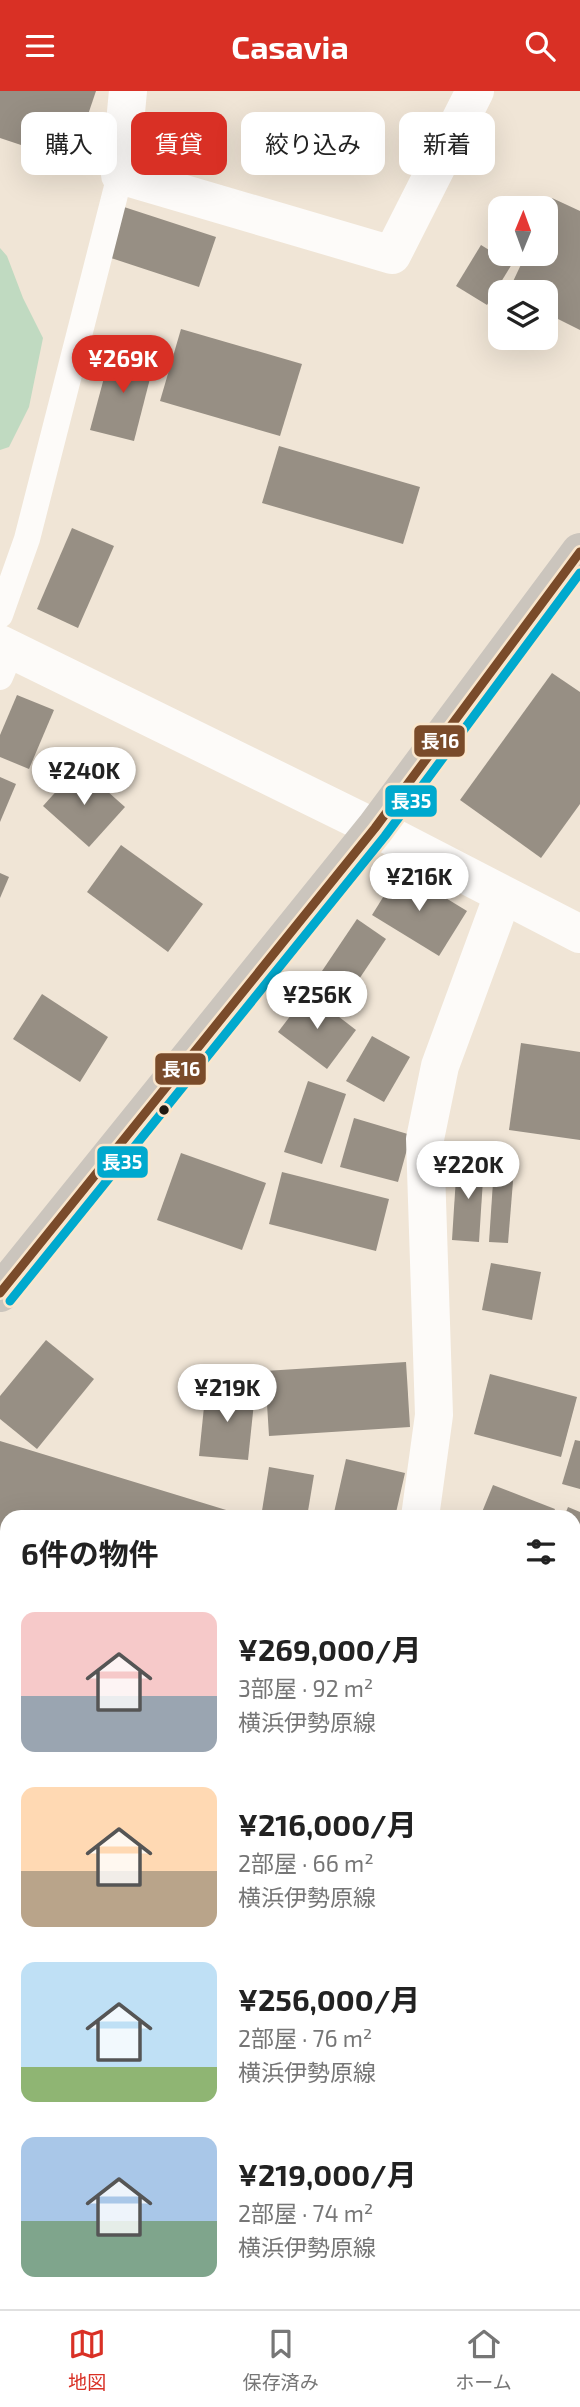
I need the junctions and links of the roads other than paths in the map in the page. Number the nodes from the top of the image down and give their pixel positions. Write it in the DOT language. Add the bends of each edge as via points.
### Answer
graph roads {
  1 [pos="128,91"];
  2 [pos="475,91"];
  3 [pos="120,175"];
  4 [pos="580,552"];
  5 [pos="3,646"];
  6 [pos="375,828"];
  7 [pos="503,895"];
  8 [pos="580,934"];
  9 [pos="0,1293"];
  10 [pos="421,1510"];
  1 -- 3 [label="street"];
  2 -- 3 [label="street" via="392,255"];
  3 -- 5 [label="lane"];
  4 -- 6 [label="main road"];
  5 -- 6 [label="street"];
  6 -- 7 [label="street"];
  6 -- 9 [label="main road"];
  7 -- 8 [label="street"];
  7 -- 10 [label="street" via="440,1066 425,1139 434,1415"];
}
